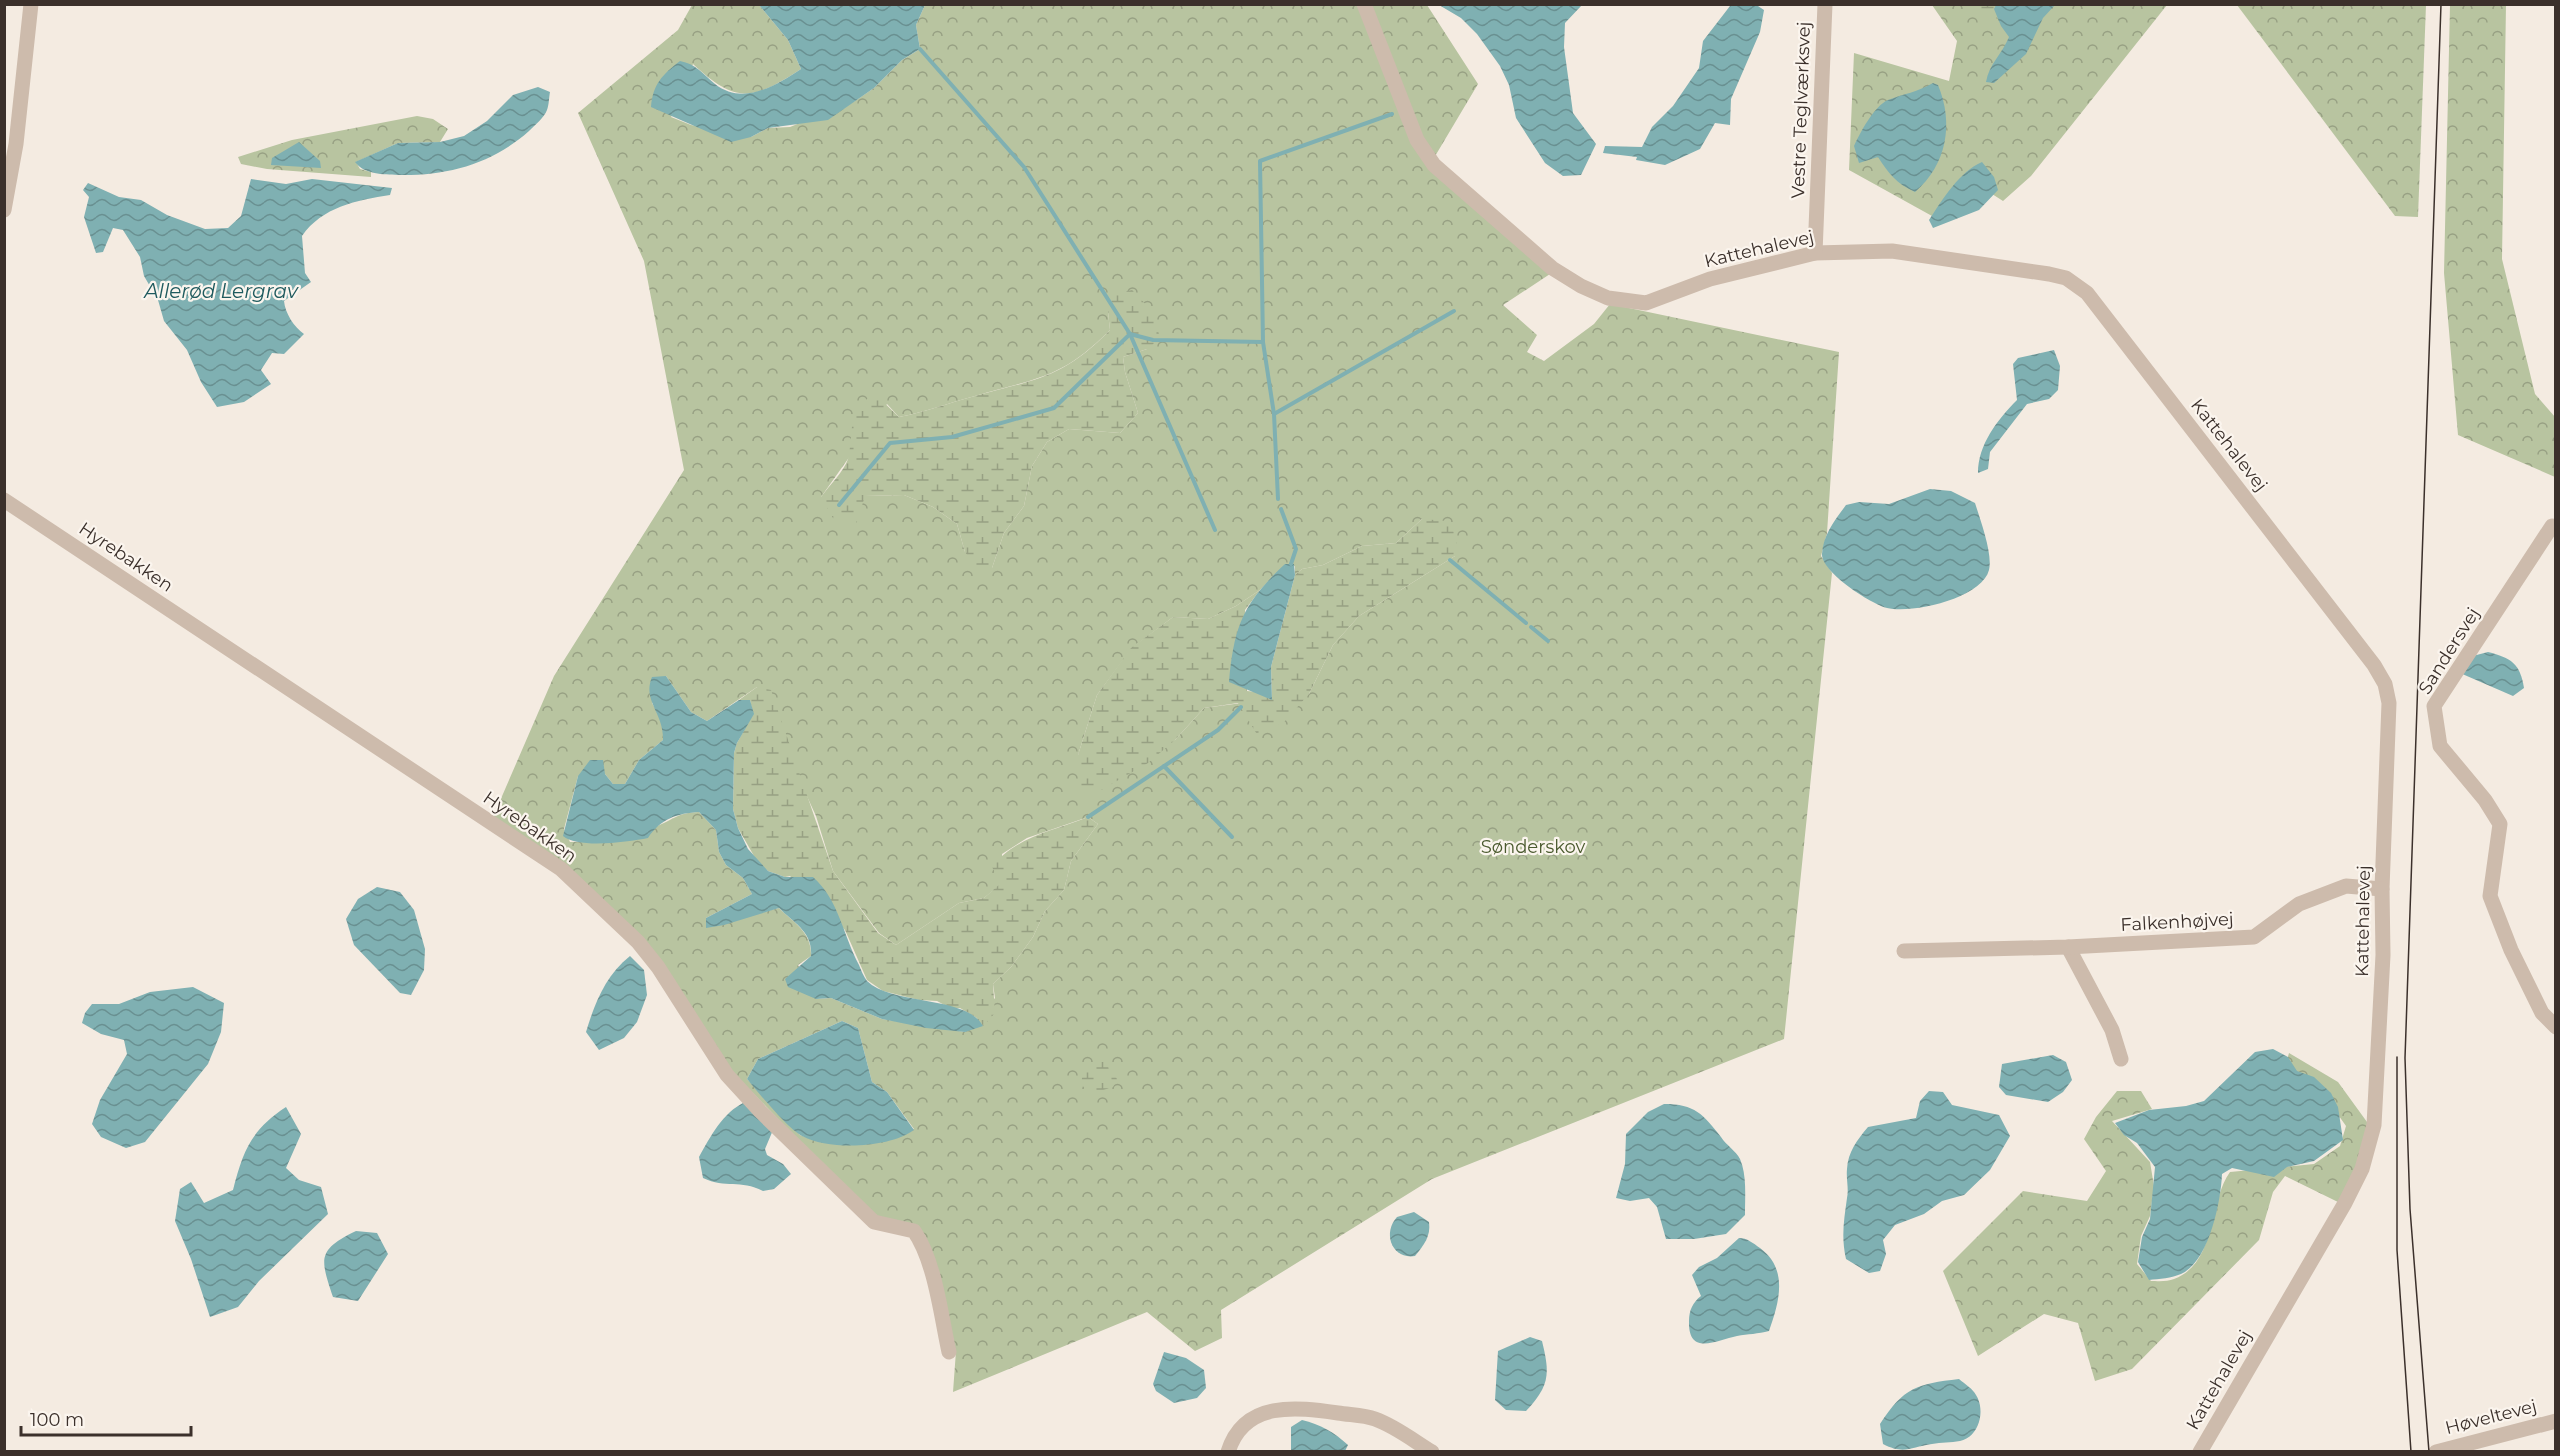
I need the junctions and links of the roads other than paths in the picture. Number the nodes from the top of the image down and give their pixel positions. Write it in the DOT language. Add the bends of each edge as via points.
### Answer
graph roads {
  1 [pos="31,4"];
  2 [pos="1364,4"];
  3 [pos="1825,4"];
  4 [pos="4,210"];
  5 [pos="1815,253"];
  6 [pos="4,500"];
  7 [pos="2552,526"];
  8 [pos="2382,889"];
  9 [pos="2068,947"];
  10 [pos="1904,951"];
  11 [pos="2556,1028"];
  12 [pos="2121,1059"];
  13 [pos="949,1352"];
  14 [pos="2556,1421"];
  15 [pos="2442,1450"];
  16 [pos="1228,1452"];
  17 [pos="1432,1452"];
  18 [pos="2200,1452"];
  1 -- 4 [label="street" via="16,144"];
  2 -- 5 [label="street, Kattehalevej" via="1417,140 1434,165 1552,268 1581,286 1608,298 1646,303 1710,279"];
  3 -- 5 [label="street, Vestre Teglværksvej"];
  5 -- 8 [label="street, Kattehalevej" via="1892,251 2049,274 2066,278 2087,293 2385,684 2389,704"];
  6 -- 13 [label="street, Hyrebakken" via="561,869 651,959 727,1075 760,1111 874,1222 914,1232 922,1242"];
  7 -- 11 [label="street, Sandersvej" via="2434,706 2440,746 2500,824 2490,896 2542,1013"];
  8 -- 9 [label="street, Falkenhøjvej" via="2346,886 2300,904 2254,937"];
  8 -- 18 [label="street, Kattehalevej" via="2383,955 2374,1125 2362,1169"];
  9 -- 10 [label="street, Falkenhøjvej"];
  9 -- 12 [label="street" via="2112,1030"];
  14 -- 15 [label="street, Høveltevej"];
  16 -- 17 [label="street" via="1242,1427 1261,1413 1303,1407 1375,1419"];
}
